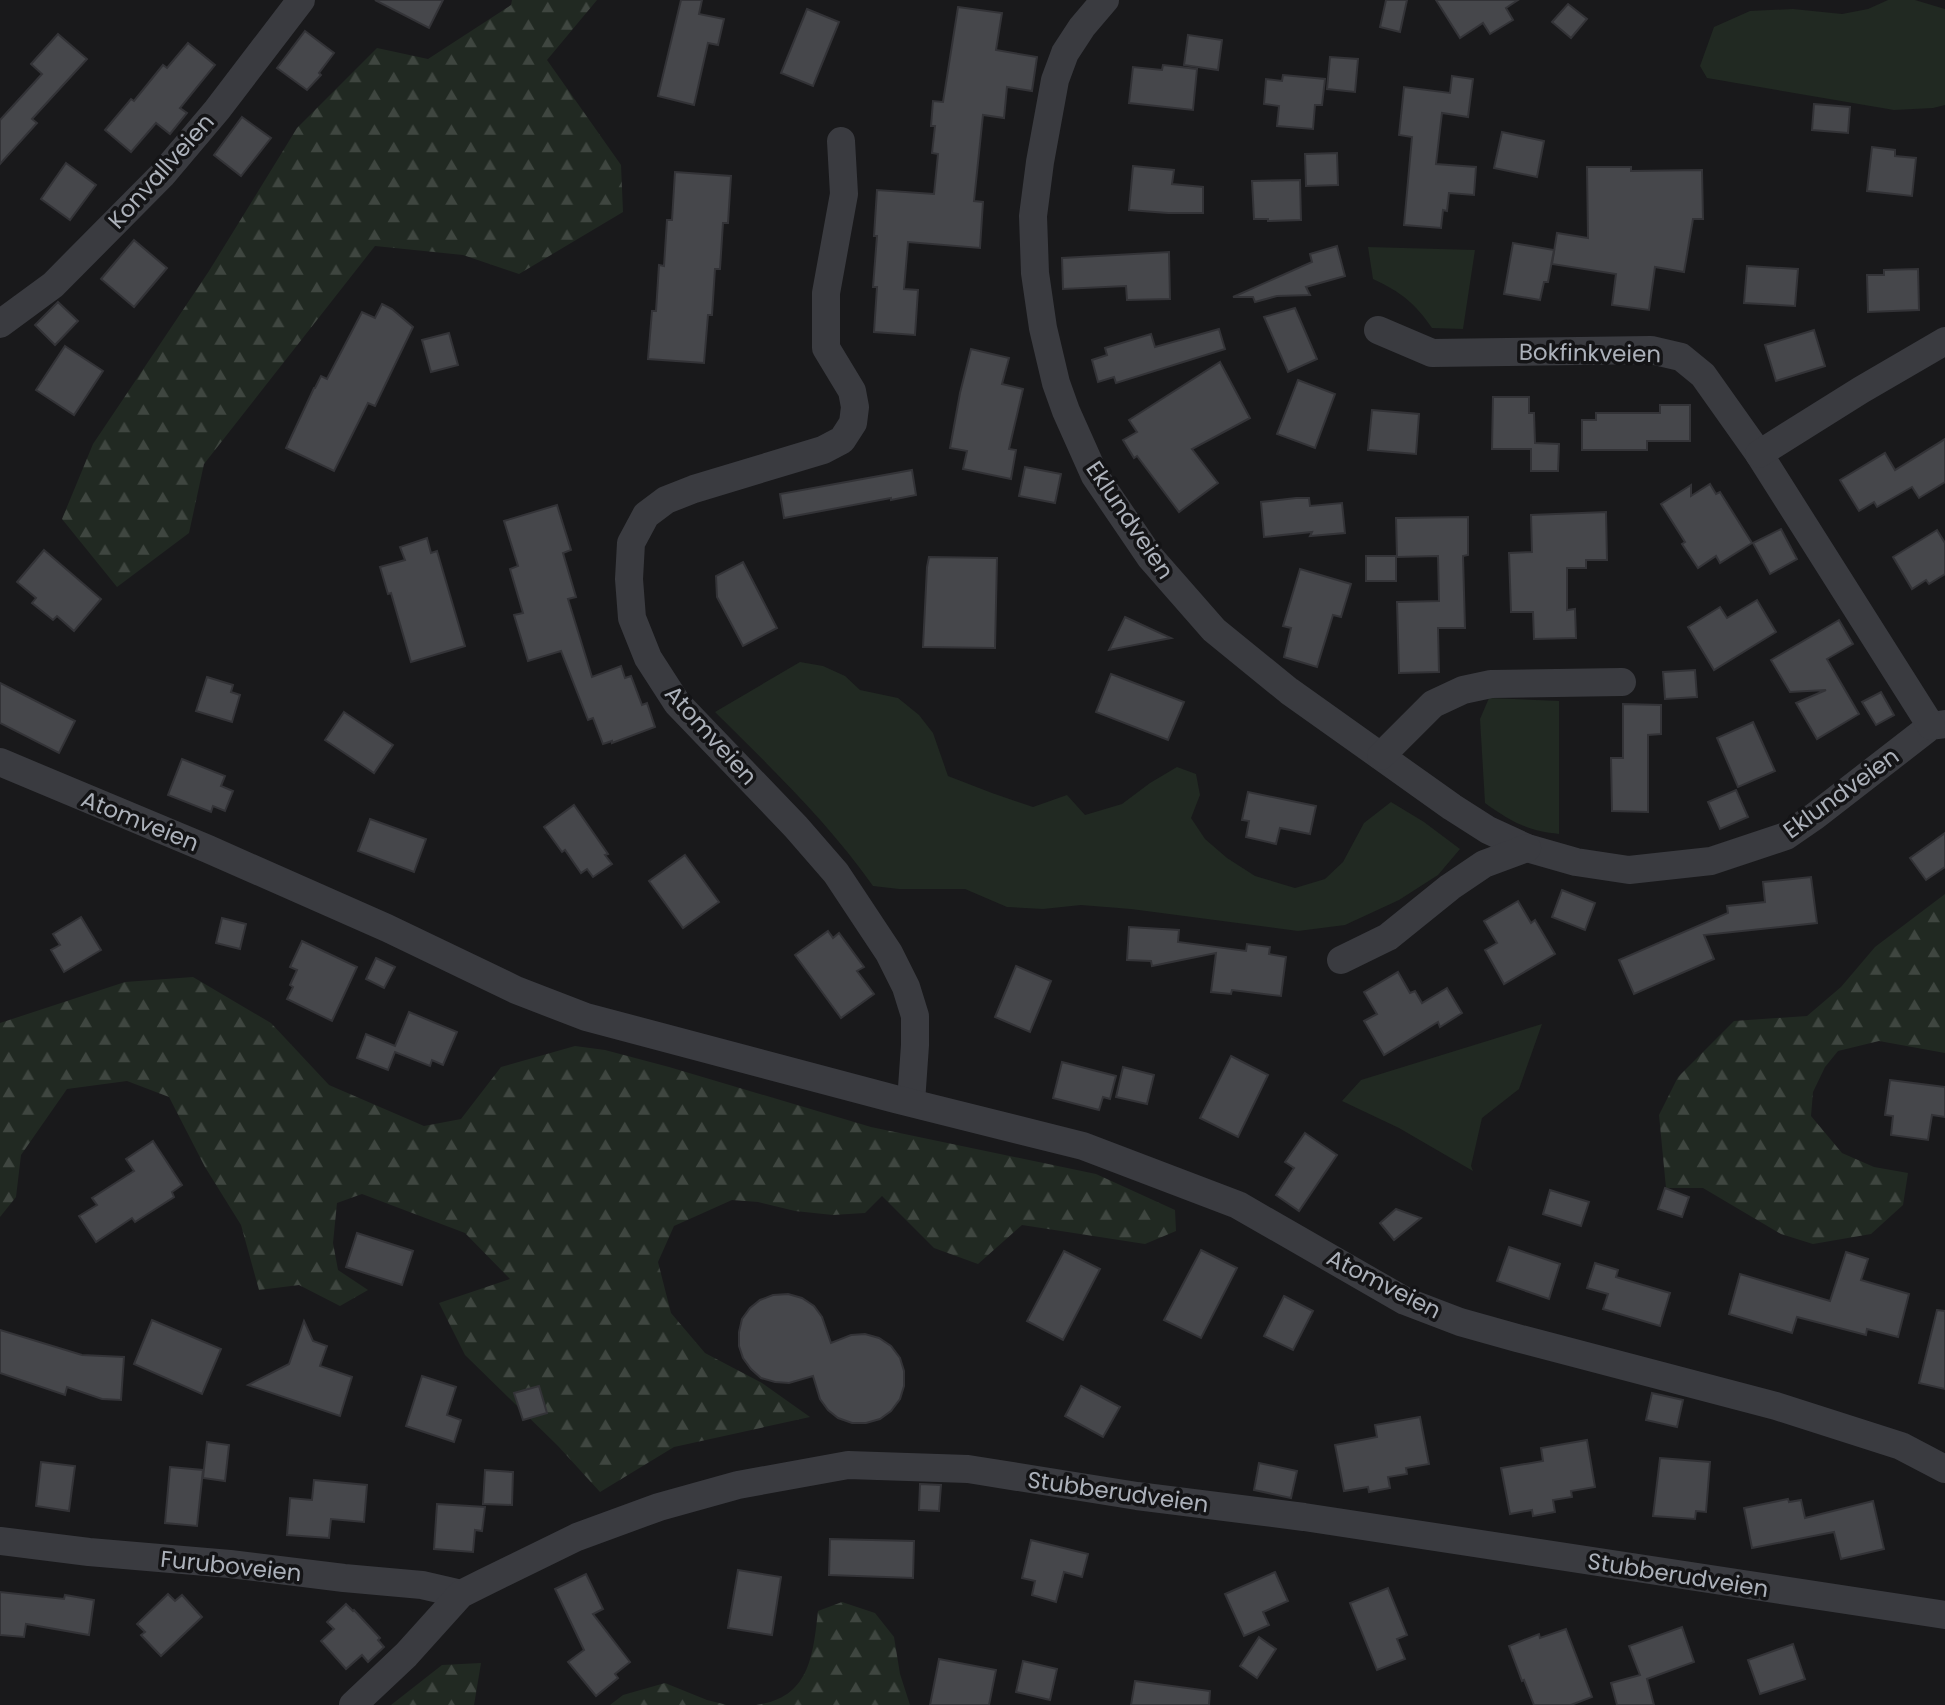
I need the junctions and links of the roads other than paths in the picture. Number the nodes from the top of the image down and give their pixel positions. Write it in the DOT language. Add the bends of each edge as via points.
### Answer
graph roads {
  1 [pos="301,0"];
  2 [pos="1105,0"];
  3 [pos="841,141"];
  4 [pos="0,324"];
  5 [pos="1378,330"];
  6 [pos="1945,341"];
  7 [pos="1759,454"];
  8 [pos="1622,682"];
  9 [pos="1938,725"];
  10 [pos="1381,756"];
  11 [pos="0,762"];
  12 [pos="1527,848"];
  13 [pos="1341,960"];
  14 [pos="911,1102"];
  15 [pos="1945,1469"];
  16 [pos="0,1541"];
  17 [pos="461,1594"];
  18 [pos="1945,1615"];
  19 [pos="353,1705"];
  1 -- 4 [label="street, Konvallveien" via="162,175 53,285"];
  2 -- 10 [label="street, Eklundveien" via="1065,53 1055,80 1034,216 1035,273 1043,328 1066,411 1105,491 1150,557 1214,630 1289,691"];
  3 -- 14 [label="street, Atomveien" via="844,194 826,293 826,348 852,391 853,423 842,440 823,450 666,500 646,515 631,543 629,579 632,618 648,658 677,702 836,873 889,953 915,1016"];
  5 -- 7 [label="street, Bokfinkveien" via="1432,353 1651,350 1681,357 1703,375"];
  6 -- 7 [label="street"];
  7 -- 9 [label="street, Bokfinkveien"];
  8 -- 10 [label="street" via="1491,684 1463,691 1433,704"];
  9 -- 12 [label="street, Eklundveien" via="1786,836 1712,861 1629,870"];
  10 -- 12 [label="street, Eklundveien" via="1461,813"];
  11 -- 14 [label="street, Atomveien" via="586,1017"];
  12 -- 13 [label="street" via="1484,864 1388,937"];
  14 -- 15 [label="street, Atomveien" via="1083,1146 1210,1194 1256,1214 1405,1301 1460,1322 1776,1406 1901,1446"];
  16 -- 17 [label="street, Furuboveien" via="422,1585"];
  17 -- 18 [label="street, Stubberudveien" via="578,1537 659,1507 738,1485 848,1465 968,1469"];
  17 -- 19 [label="street, Stubberudveien"];
}
